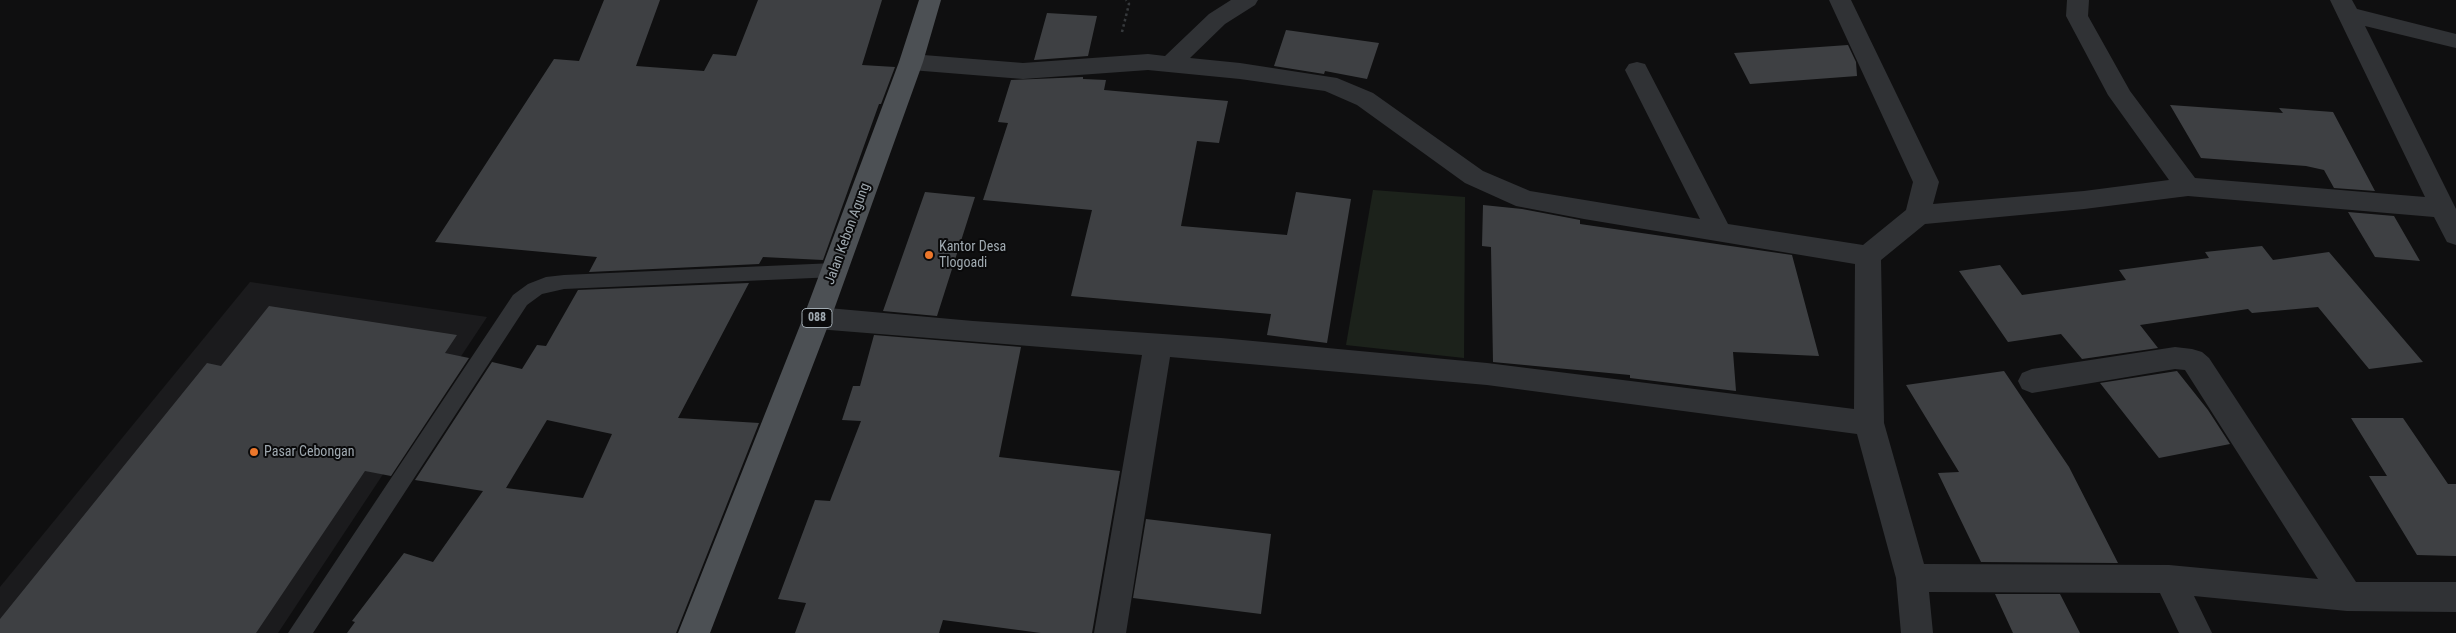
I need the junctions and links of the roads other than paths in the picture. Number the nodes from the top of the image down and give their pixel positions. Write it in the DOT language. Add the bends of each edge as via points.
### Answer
graph roads {
  1 [pos="930,0"];
  2 [pos="1247,0"];
  3 [pos="1840,0"];
  4 [pos="2078,0"];
  5 [pos="2344,7"];
  6 [pos="2456,41"];
  7 [pos="911,62"];
  8 [pos="1171,64"];
  9 [pos="1637,70"];
  10 [pos="2188,187"];
  11 [pos="2442,208"];
  12 [pos="1918,215"];
  13 [pos="1719,231"];
  14 [pos="2456,235"];
  15 [pos="1868,256"];
  16 [pos="835,270"];
  17 [pos="818,318"];
  18 [pos="1158,345"];
  19 [pos="2032,381"];
  20 [pos="1870,424"];
  21 [pos="1912,578"];
  22 [pos="2170,579"];
  23 [pos="2347,596"];
  24 [pos="2456,598"];
  25 [pos="300,633"];
  26 [pos="694,633"];
  27 [pos="1110,633"];
  28 [pos="1918,633"];
  29 [pos="2196,633"];
  1 -- 7 [label="main road, Jalan Kebon Agung / 088"];
  2 -- 8 [label="street" via="1217,19"];
  3 -- 12 [label="street" via="1926,182"];
  4 -- 10 [label="street" via="2077,16 2120,95"];
  5 -- 6 [label="street"];
  5 -- 11 [label="street"];
  7 -- 8 [label="street" via="1023,71 1106,64"];
  7 -- 16 [label="main road, Jalan Kebon Agung / 088"];
  8 -- 13 [label="street" via="1329,84 1365,99 1474,176 1525,198"];
  9 -- 13 [label="street"];
  10 -- 11 [label="street"];
  10 -- 12 [label="street"];
  11 -- 14 [label="street"];
  12 -- 15 [label="street"];
  13 -- 15 [label="street"];
  15 -- 20 [label="street"];
  16 -- 17 [label="main road, Jalan Kebon Agung / 088"];
  16 -- 25 [label="lane" via="564,282 546,284 526,295"];
  17 -- 18 [label="street"];
  17 -- 26 [label="main road, Jalan Kebon Agung / 088"];
  18 -- 20 [label="street" via="1488,374"];
  18 -- 27 [label="street"];
  19 -- 23 [label="street" via="2175,358 2192,360 2199,366"];
  20 -- 21 [label="street"];
  21 -- 22 [label="street"];
  21 -- 28 [label="street"];
  22 -- 23 [label="street"];
  22 -- 29 [label="street"];
  23 -- 24 [label="street"];
}
